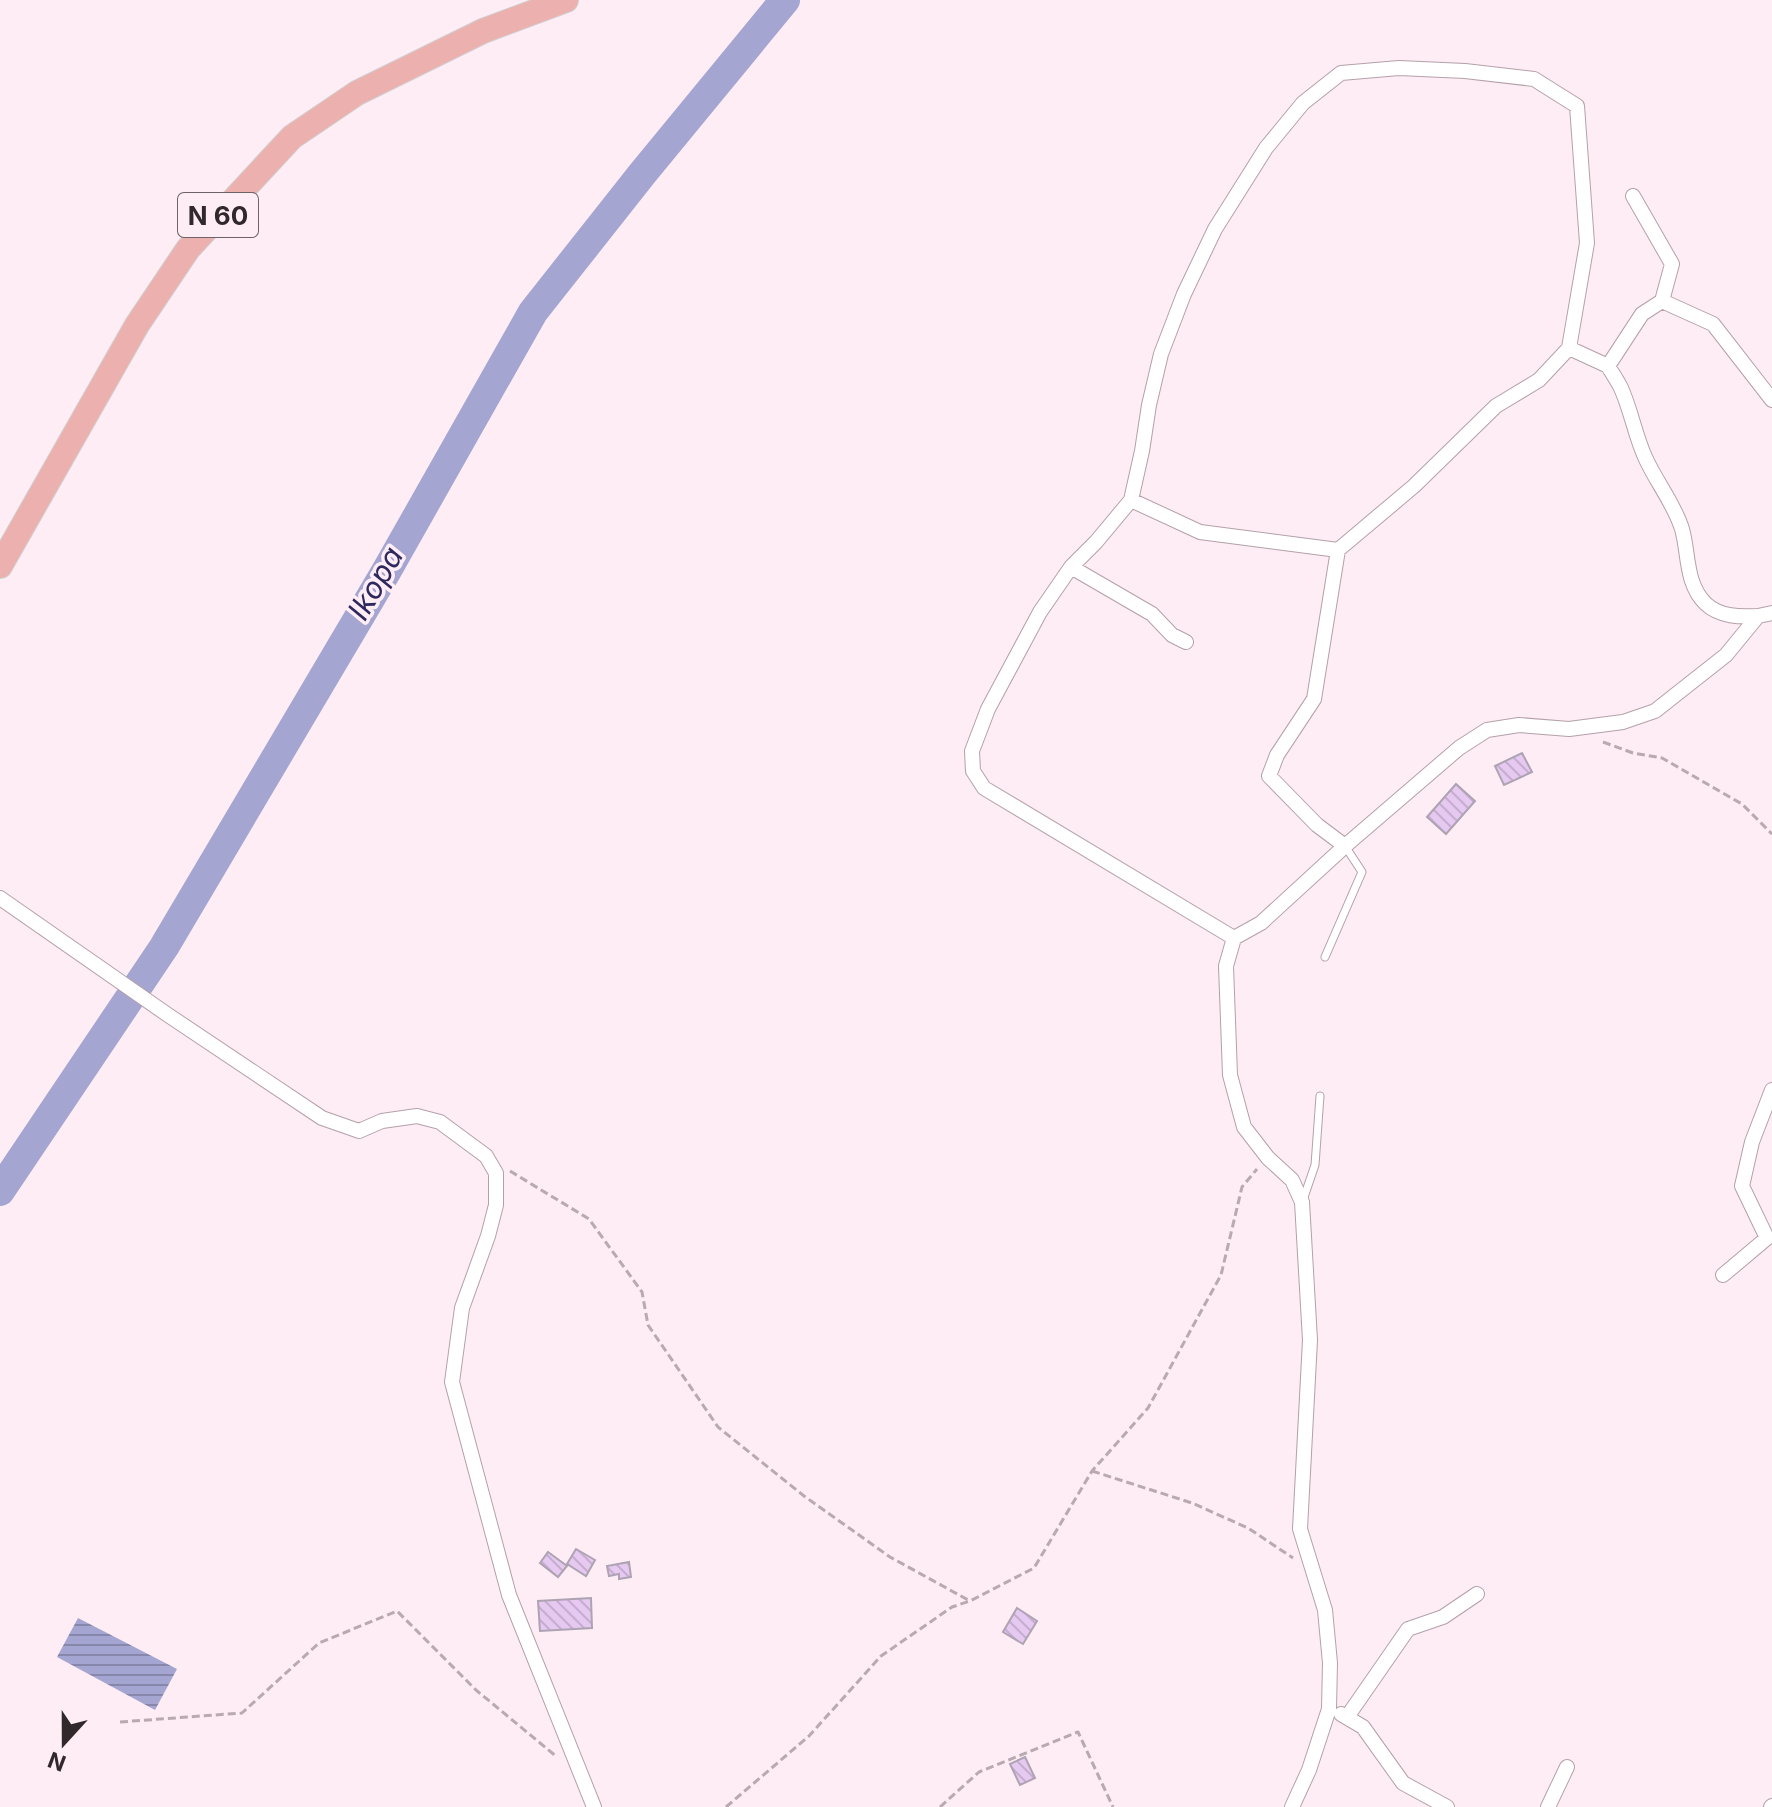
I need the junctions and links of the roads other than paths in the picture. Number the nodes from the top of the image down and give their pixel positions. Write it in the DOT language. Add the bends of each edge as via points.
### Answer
graph roads {
  1 [pos="566,0"];
  2 [pos="1633,196"];
  3 [pos="1662,301"];
  4 [pos="1569,348"];
  5 [pos="1608,366"];
  6 [pos="1772,400"];
  7 [pos="1131,500"];
  8 [pos="1338,550"];
  9 [pos="0,566"];
  10 [pos="1071,567"];
  11 [pos="1765,614"];
  12 [pos="1186,642"];
  13 [pos="1345,846"];
  14 [pos="0,898"];
  15 [pos="1234,938"];
  16 [pos="1325,957"];
  17 [pos="1772,1090"];
  18 [pos="1320,1096"];
  19 [pos="1302,1202"];
  20 [pos="1723,1275"];
  21 [pos="1477,1594"];
  22 [pos="1329,1709"];
  23 [pos="1347,1717"];
  24 [pos="1567,1767"];
  25 [pos="594,1807"];
  26 [pos="1292,1807"];
  27 [pos="1447,1807"];
  28 [pos="1548,1807"];
  1 -- 9 [label="main road, N 60" via="483,31 357,93 292,137 179,261"];
  2 -- 3 [label="street" via="1672,264"];
  3 -- 5 [label="street" via="1642,314"];
  3 -- 6 [label="street" via="1713,324"];
  4 -- 5 [label="street"];
  4 -- 7 [label="street" via="1587,243 1577,106 1534,79 1399,68 1341,73 1303,103 1266,148 1215,229 1161,354"];
  4 -- 8 [label="street" via="1539,380 1496,406"];
  5 -- 11 [label="street" via="1646,460 1682,529 1696,590 1719,613"];
  7 -- 8 [label="street" via="1200,532"];
  7 -- 10 [label="street"];
  8 -- 13 [label="street" via="1314,699 1269,776"];
  10 -- 12 [label="street" via="1152,614"];
  10 -- 15 [label="street" via="1040,612 988,709 972,751 973,771 984,788"];
  11 -- 13 [label="street" via="1726,655 1655,711 1623,722 1569,729 1519,725 1487,730"];
  13 -- 15 [label="street" via="1261,923"];
  13 -- 16 [label="lane" via="1362,872"];
  14 -- 25 [label="street" via="322,1118 359,1131 417,1116 440,1122 486,1156 496,1173 496,1205 462,1308 452,1382 509,1595"];
  15 -- 19 [label="street" via="1226,966 1230,1075 1244,1127 1292,1180"];
  17 -- 20 [label="street" via="1742,1186 1767,1238"];
  18 -- 19 [label="lane" via="1315,1165"];
  19 -- 22 [label="street" via="1310,1340 1300,1529 1325,1610"];
  21 -- 23 [label="street" via="1443,1617 1408,1629"];
  22 -- 23 [label="street"];
  22 -- 26 [label="street"];
  23 -- 27 [label="street" via="1363,1727 1403,1783"];
  24 -- 28 [label="street"];
}
